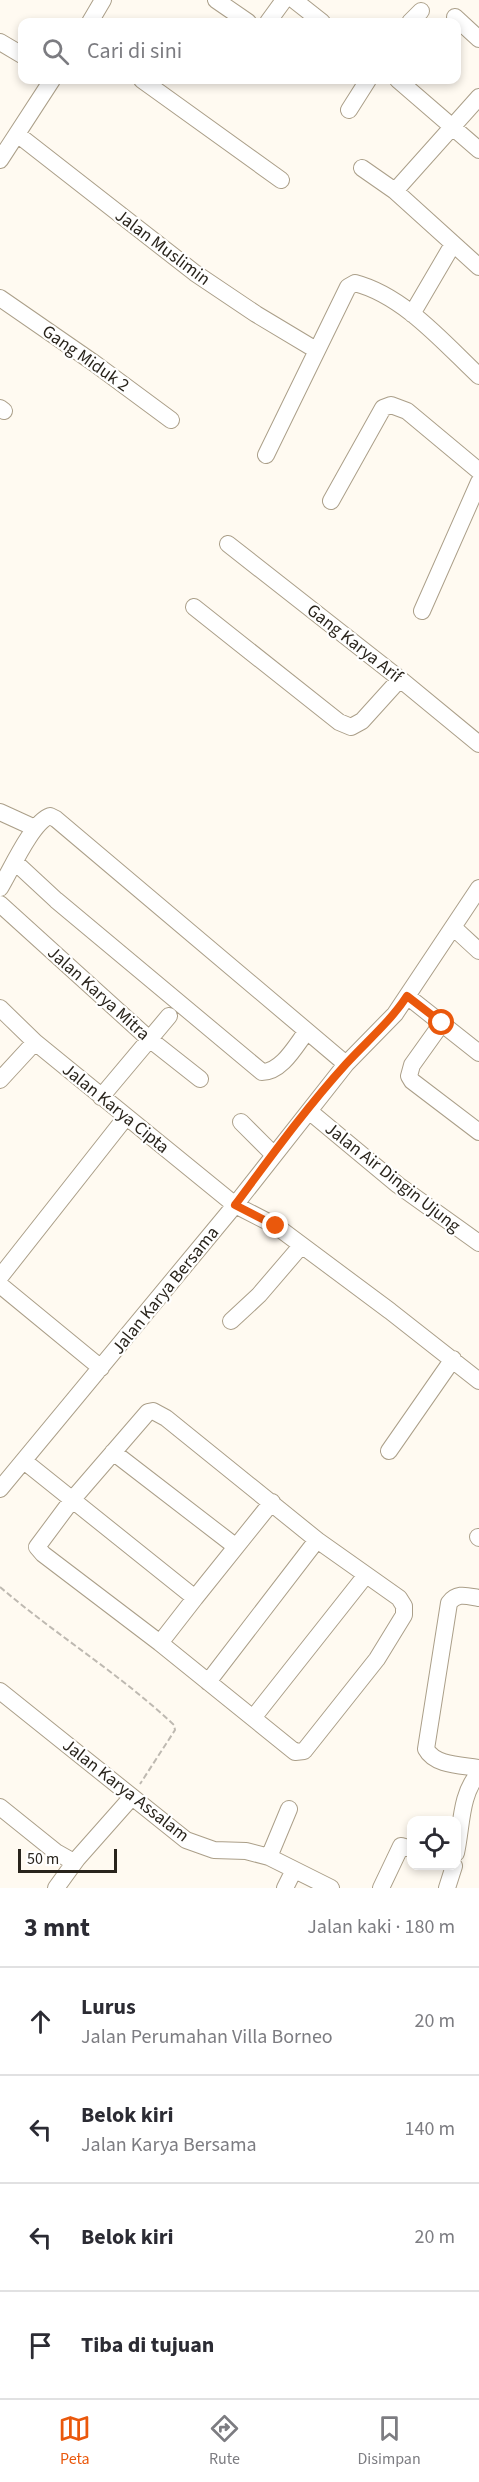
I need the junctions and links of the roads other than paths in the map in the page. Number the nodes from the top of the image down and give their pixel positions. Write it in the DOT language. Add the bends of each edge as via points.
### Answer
graph roads {
  1 [pos="102,0"];
  2 [pos="216,0"];
  3 [pos="284,0"];
  4 [pos="294,0"];
  5 [pos="92,18"];
  6 [pos="242,18"];
  7 [pos="271,18"];
  8 [pos="317,18"];
  9 [pos="461,22"];
  10 [pos="479,39"];
  11 [pos="0,42"];
  12 [pos="18,53"];
  13 [pos="49,84"];
  14 [pos="148,84"];
  15 [pos="365,84"];
  16 [pos="403,84"];
  17 [pos="479,97"];
  18 [pos="349,110"];
  19 [pos="454,128"];
  20 [pos="17,134"];
  21 [pos="479,150"];
  22 [pos="0,160"];
  23 [pos="362,168"];
  24 [pos="280,180"];
  25 [pos="395,191"];
  26 [pos="453,244"];
  27 [pos="479,267"];
  28 [pos="0,298"];
  29 [pos="412,314"];
  30 [pos="316,350"];
  31 [pos="479,376"];
  32 [pos="171,420"];
  33 [pos="266,455"];
  34 [pos="479,471"];
  35 [pos="479,482"];
  36 [pos="331,501"];
  37 [pos="228,544"];
  38 [pos="194,607"];
  39 [pos="422,611"];
  40 [pos="400,679"];
  41 [pos="479,744"];
  42 [pos="0,812"];
  43 [pos="35,828"];
  44 [pos="15,862"];
  45 [pos="0,888"];
  46 [pos="479,888"];
  47 [pos="0,904"];
  48 [pos="454,928"];
  49 [pos="479,951"];
  50 [pos="407,996"];
  51 [pos="0,1008"];
  52 [pos="169,1016"];
  53 [pos="442,1023"];
  54 [pos="307,1031"];
  55 [pos="148,1038"];
  56 [pos="35,1042"];
  57 [pos="479,1053"];
  58 [pos="346,1064"];
  59 [pos="200,1079"];
  60 [pos="0,1080"];
  61 [pos="101,1097"];
  62 [pos="309,1110"];
  63 [pos="126,1117"];
  64 [pos="240,1122"];
  65 [pos="479,1132"];
  66 [pos="274,1155"];
  67 [pos="235,1205"];
  68 [pos="479,1243"];
  69 [pos="301,1246"];
  70 [pos="0,1277"];
  71 [pos="0,1286"];
  72 [pos="231,1321"];
  73 [pos="453,1359"];
  74 [pos="101,1368"];
  75 [pos="479,1381"];
  76 [pos="389,1451"];
  77 [pos="113,1452"];
  78 [pos="24,1461"];
  79 [pos="0,1489"];
  80 [pos="72,1500"];
  81 [pos="272,1502"];
  82 [pos="317,1540"];
  83 [pos="235,1546"];
  84 [pos="366,1575"];
  85 [pos="195,1598"];
  86 [pos="479,1598"];
  87 [pos="160,1643"];
  88 [pos="208,1682"];
  89 [pos="0,1691"];
  90 [pos="253,1718"];
  91 [pos="479,1768"];
  92 [pos="479,1773"];
  93 [pos="131,1798"];
  94 [pos="0,1807"];
  95 [pos="289,1809"];
  96 [pos="461,1819"];
  97 [pos="407,1848"];
  98 [pos="268,1857"];
  99 [pos="77,1859"];
  100 [pos="294,1870"];
  101 [pos="451,1870"];
  102 [pos="56,1888"];
  103 [pos="285,1888"];
  104 [pos="331,1888"];
  105 [pos="381,1888"];
  106 [pos="447,1888"];
  1 -- 5 [label="street"];
  2 -- 6 [label="street"];
  3 -- 7 [label="street"];
  4 -- 8 [label="street"];
  9 -- 10 [label="street"];
  11 -- 12 [label="street"];
  13 -- 20 [label="street"];
  14 -- 24 [label="street"];
  15 -- 18 [label="street"];
  16 -- 19 [label="street"];
  17 -- 19 [label="street"];
  19 -- 21 [label="street"];
  19 -- 25 [label="street"];
  20 -- 22 [label="street"];
  20 -- 30 [label="street, Jalan Muslimin" via="195,273"];
  23 -- 25 [label="street"];
  25 -- 26 [label="street"];
  26 -- 27 [label="street"];
  26 -- 29 [label="street"];
  28 -- 32 [label="street, Gang Miduk 2"];
  29 -- 30 [label="street" via="389,297 355,283 348,287"];
  29 -- 31 [label="street"];
  30 -- 33 [label="street"];
  34 -- 36 [label="street" via="406,411 392,405 383,408"];
  35 -- 39 [label="street"];
  37 -- 40 [label="street, Gang Karya Arif"];
  38 -- 40 [label="street" via="339,722 351,727 362,721"];
  40 -- 41 [label="street, Gang Karya Arif"];
  42 -- 43 [label="street"];
  43 -- 44 [label="street"];
  43 -- 54 [label="street" via="44,818 56,819"];
  44 -- 45 [label="street"];
  44 -- 54 [label="street" via="262,1072 282,1064"];
  46 -- 48 [label="street, Jalan Karya Bersama"];
  47 -- 55 [label="street, Jalan Karya Mitra"];
  48 -- 49 [label="street"];
  48 -- 50 [label="street, Jalan Karya Bersama"];
  50 -- 53 [label="street"];
  50 -- 58 [label="street, Jalan Karya Bersama" via="395,1014"];
  51 -- 56 [label="street, Jalan Karya Cipta"];
  52 -- 55 [label="street"];
  53 -- 57 [label="street"];
  53 -- 65 [label="street" via="412,1065 409,1076"];
  54 -- 58 [label="street"];
  55 -- 59 [label="street, Jalan Karya Mitra"];
  55 -- 61 [label="street"];
  56 -- 60 [label="street"];
  56 -- 61 [label="street, Jalan Karya Cipta"];
  58 -- 62 [label="street, Jalan Karya Bersama"];
  61 -- 63 [label="street, Jalan Karya Cipta"];
  62 -- 66 [label="street, Jalan Karya Bersama"];
  62 -- 68 [label="street, Jalan Air Dingin Ujung" via="398,1185"];
  63 -- 67 [label="street, Jalan Karya Cipta"];
  63 -- 70 [label="street"];
  64 -- 66 [label="street"];
  66 -- 67 [label="street, Jalan Karya Bersama"];
  67 -- 69 [label="street, Jalan Karya Cipta" via="276,1226"];
  67 -- 74 [label="street, Jalan Karya Bersama"];
  69 -- 72 [label="street"];
  69 -- 73 [label="street, Jalan Karya Cipta"];
  71 -- 74 [label="street"];
  73 -- 75 [label="street, Jalan Karya Cipta"];
  73 -- 76 [label="street"];
  74 -- 78 [label="street, Jalan Karya Bersama"];
  77 -- 80 [label="street"];
  77 -- 81 [label="street" via="153,1411"];
  77 -- 83 [label="street"];
  78 -- 79 [label="street, Jalan Karya Bersama"];
  78 -- 80 [label="street"];
  80 -- 85 [label="street"];
  80 -- 87 [label="street" via="37,1549"];
  81 -- 82 [label="street"];
  81 -- 83 [label="street"];
  82 -- 84 [label="street"];
  82 -- 88 [label="street"];
  83 -- 85 [label="street"];
  84 -- 90 [label="street"];
  84 -- 90 [label="street" via="399,1598 404,1606 404,1615 377,1659 301,1753"];
  85 -- 87 [label="street"];
  86 -- 91 [label="street" via="460,1595 449,1603 426,1749 433,1759"];
  87 -- 88 [label="street"];
  88 -- 90 [label="street"];
  89 -- 93 [label="street, Jalan Karya Assalam"];
  92 -- 96 [label="street" via="468,1791"];
  93 -- 98 [label="street, Jalan Karya Assalam" via="186,1840 214,1850 246,1851"];
  93 -- 99 [label="street"];
  94 -- 99 [label="street" via="56,1852 72,1861"];
  95 -- 98 [label="street"];
  97 -- 105 [label="street" via="401,1846"];
  98 -- 100 [label="street, Jalan Karya Assalam"];
  99 -- 102 [label="street"];
  100 -- 103 [label="street"];
  100 -- 104 [label="street, Jalan Karya Assalam"];
  101 -- 106 [label="street"];
}
